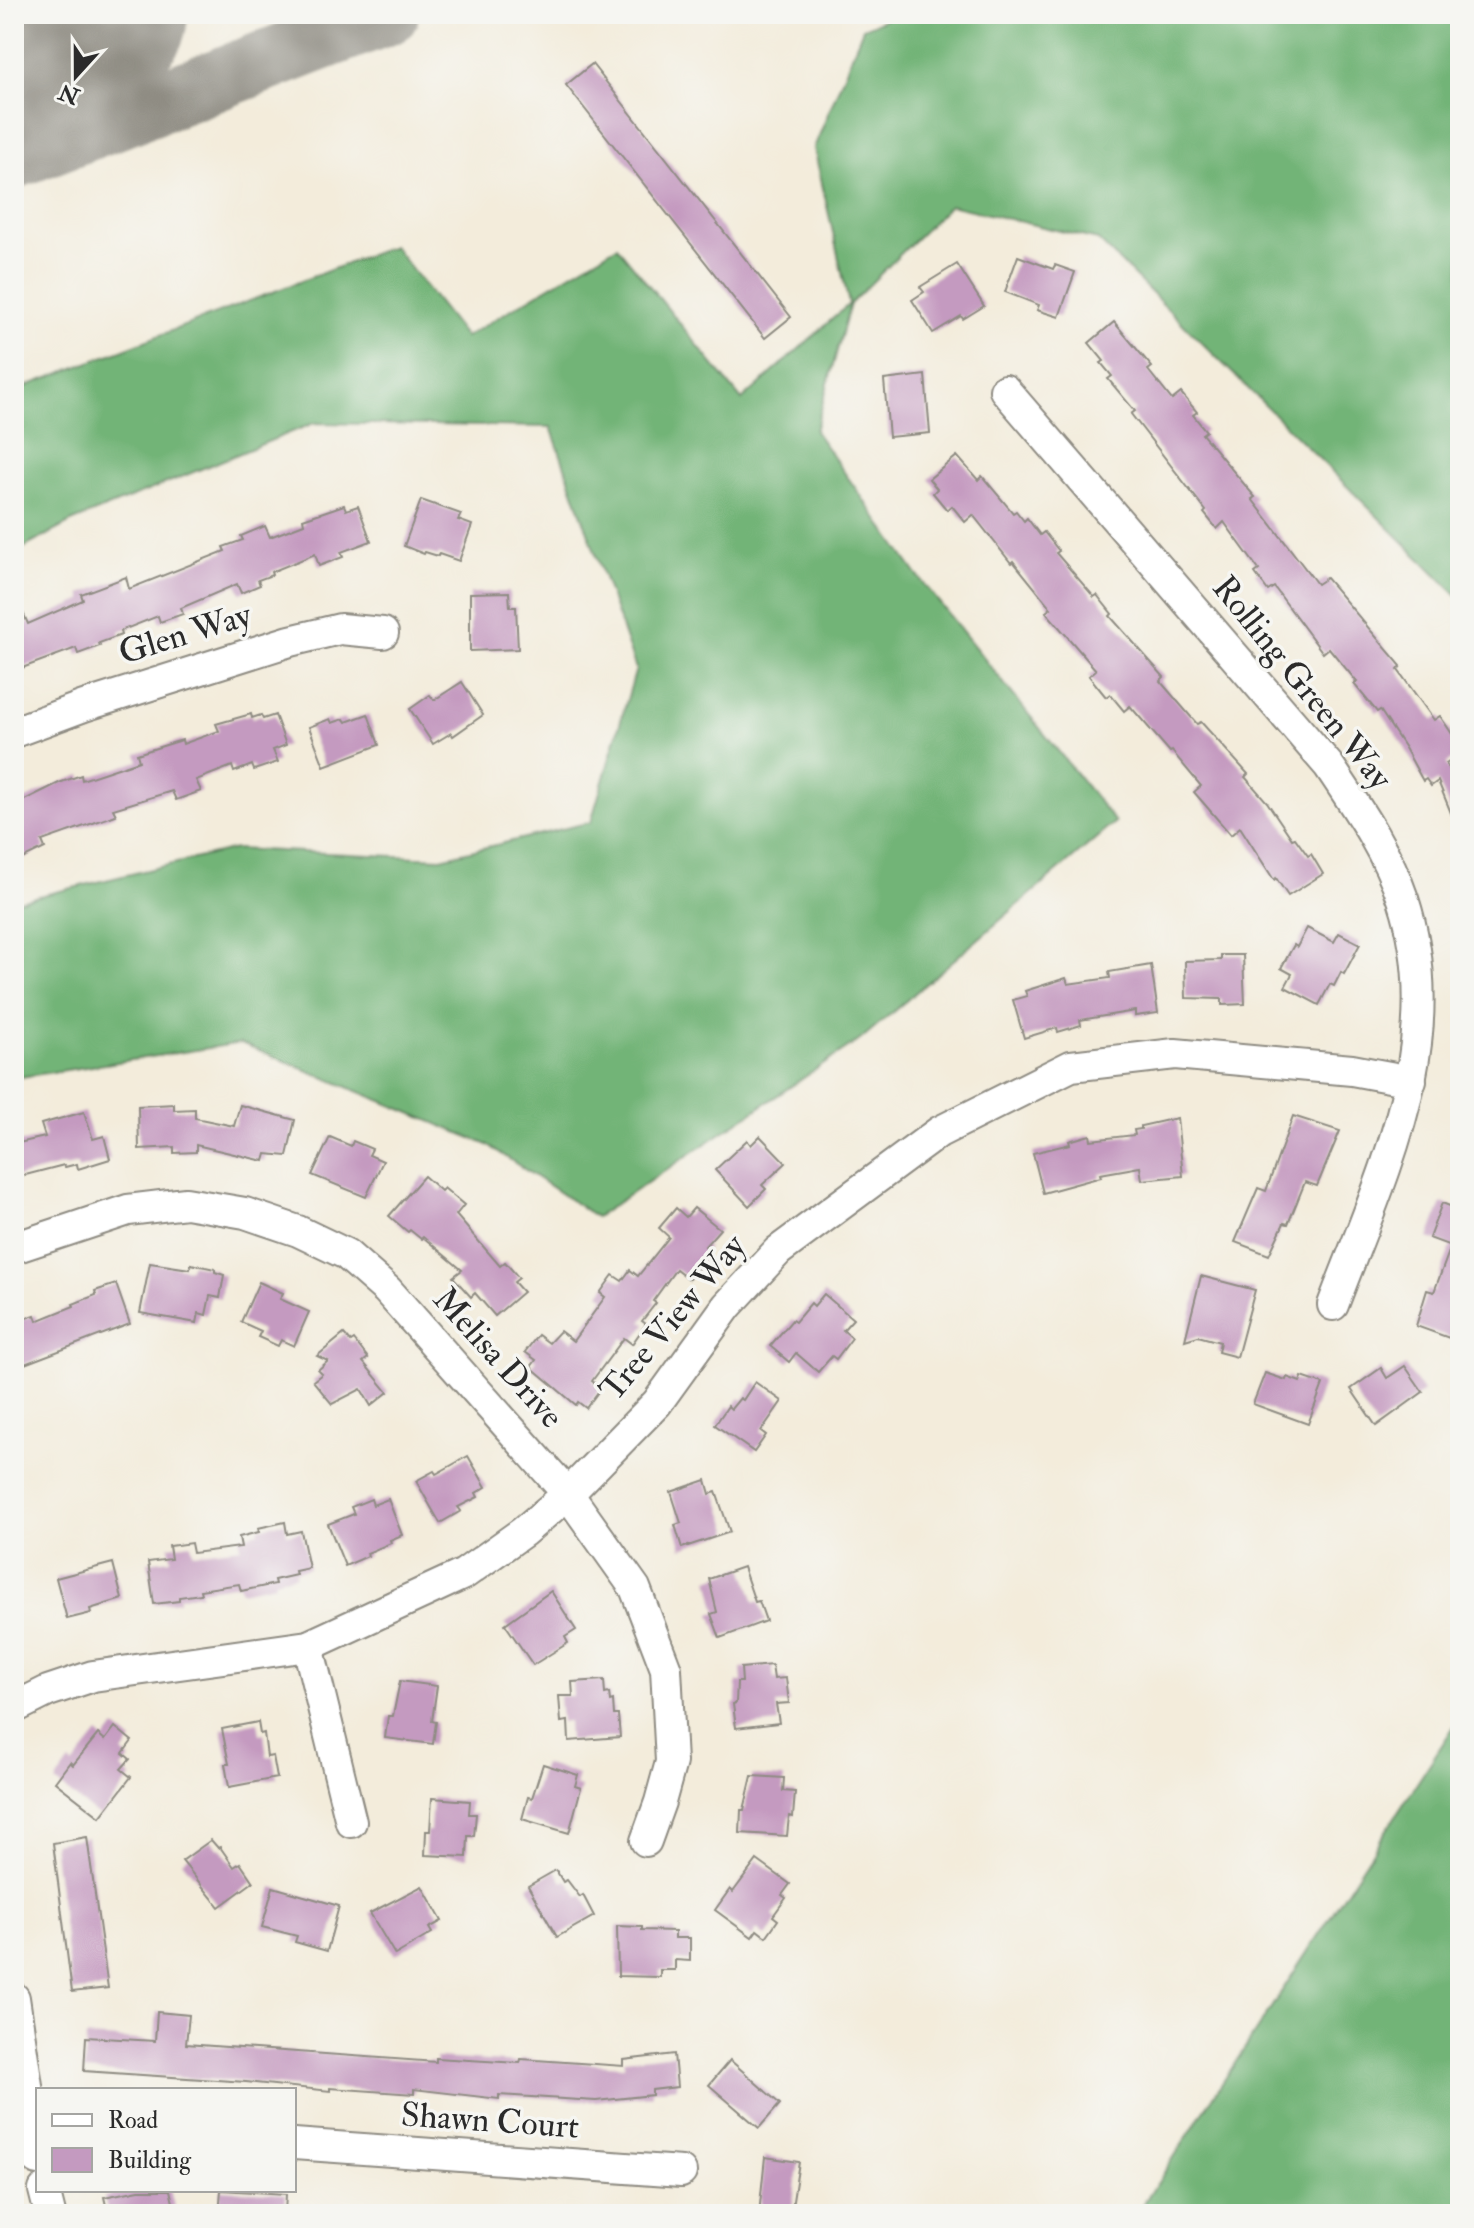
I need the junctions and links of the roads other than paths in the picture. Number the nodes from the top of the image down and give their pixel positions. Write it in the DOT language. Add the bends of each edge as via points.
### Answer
graph roads {
  1 [pos="1005,390"];
  2 [pos="383,633"];
  3 [pos="14,732"];
  4 [pos="1411,1081"];
  5 [pos="14,1248"];
  6 [pos="1333,1305"];
  7 [pos="568,1494"];
  8 [pos="308,1646"];
  9 [pos="14,1708"];
  10 [pos="351,1822"];
  11 [pos="646,1841"];
  12 [pos="14,1998"];
  13 [pos="296,2144"];
  14 [pos="36,2145"];
  15 [pos="681,2172"];
  16 [pos="44,2192"];
  17 [pos="50,2214"];
  1 -- 4 [label="street, Rolling Green Way" via="1329,766 1372,831 1403,899 1416,958 1419,1031"];
  2 -- 3 [label="street, Glen Way" via="340,629 290,641"];
  4 -- 6 [label="street, Rolling Green Way" via="1401,1125"];
  4 -- 7 [label="street, Tree View Way" via="1352,1070 1175,1054 1071,1066 939,1132 778,1251 727,1306 657,1403"];
  5 -- 7 [label="street, Melisa Drive" via="128,1210 186,1203 245,1213 298,1231 346,1254 387,1290"];
  7 -- 8 [label="street, Tree View Way" via="464,1574"];
  7 -- 11 [label="street, Melisa Drive" via="635,1588 666,1669 671,1762"];
  8 -- 9 [label="street, Tree View Way" via="93,1676"];
  8 -- 10 [label="street"];
  12 -- 14 [label="street"];
  13 -- 15 [label="street, Shawn Court"];
  16 -- 17 [label="street"];
}
